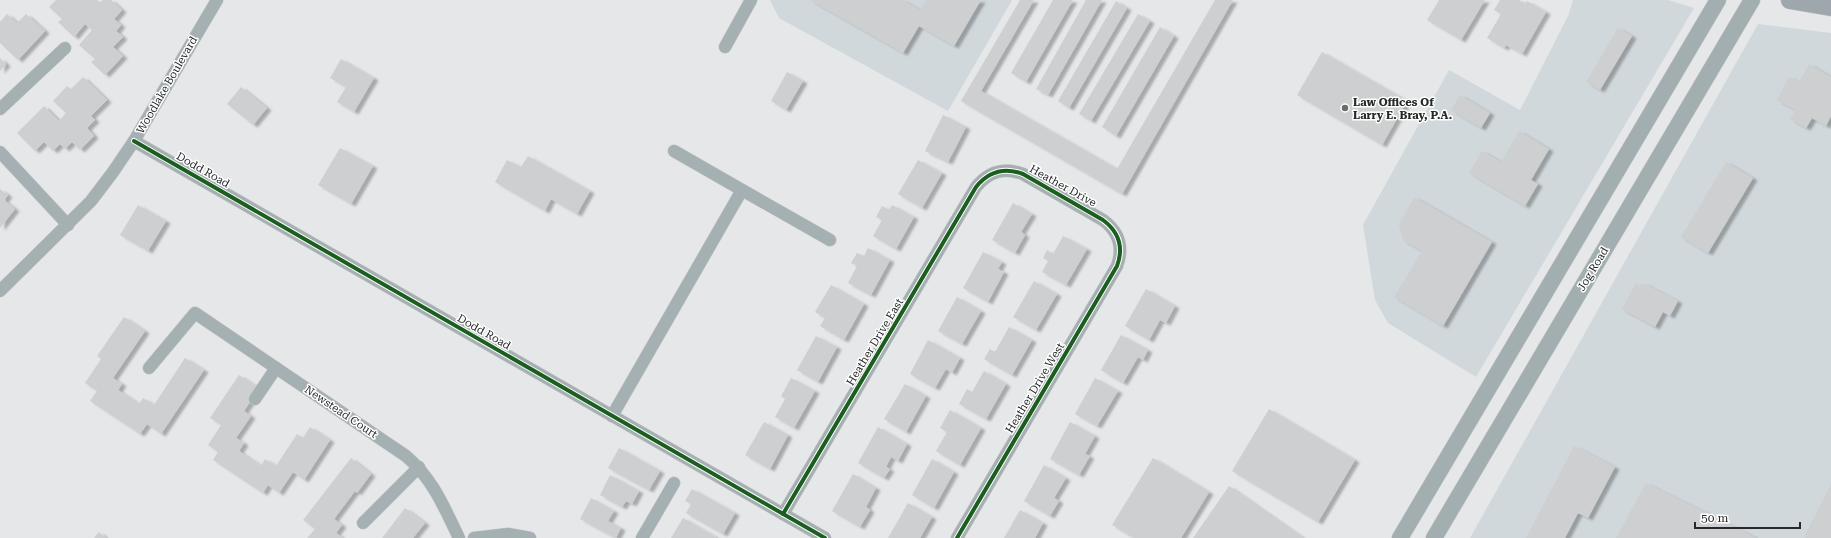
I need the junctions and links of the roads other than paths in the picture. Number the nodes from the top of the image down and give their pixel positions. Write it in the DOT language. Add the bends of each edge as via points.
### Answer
graph roads {
  1 [pos="217,0"];
  2 [pos="751,0"];
  3 [pos="1718,0"];
  4 [pos="1752,0"];
  5 [pos="1790,0"];
  6 [pos="1831,7"];
  7 [pos="725,47"];
  8 [pos="65,48"];
  9 [pos="0,109"];
  10 [pos="134,141"];
  11 [pos="674,150"];
  12 [pos="0,152"];
  13 [pos="983,179"];
  14 [pos="742,190"];
  15 [pos="68,225"];
  16 [pos="830,240"];
  17 [pos="1121,245"];
  18 [pos="0,291"];
  19 [pos="149,368"];
  20 [pos="276,368"];
  21 [pos="255,399"];
  22 [pos="612,416"];
  23 [pos="419,467"];
  24 [pos="674,483"];
  25 [pos="783,514"];
  26 [pos="363,523"];
  27 [pos="459,538"];
  28 [pos="474,538"];
  29 [pos="530,538"];
  30 [pos="642,538"];
  31 [pos="825,538"];
  32 [pos="957,538"];
  33 [pos="1400,538"];
  34 [pos="1434,538"];
  1 -- 10 [label="street, Woodlake Boulevard"];
  2 -- 7 [label="street"];
  3 -- 33 [label="main road"];
  4 -- 34 [label="main road, Jog Road"];
  5 -- 6 [label="main road"];
  8 -- 9 [label="street"];
  10 -- 15 [label="street, Woodlake Boulevard" via="91,201"];
  10 -- 22 [label="street, Dodd Road"];
  11 -- 14 [label="street"];
  12 -- 15 [label="street"];
  13 -- 17 [label="street, Heather Drive" via="1002,170 1013,170 1023,174 1103,220 1111,226"];
  13 -- 25 [label="street, Heather Drive East"];
  14 -- 16 [label="street"];
  14 -- 22 [label="street"];
  15 -- 18 [label="street, Woodlake Boulevard"];
  17 -- 32 [label="street, Heather Drive West" via="1121,256 1117,266"];
  19 -- 20 [label="street, Newstead Court" via="195,313"];
  20 -- 21 [label="street"];
  20 -- 23 [label="street, Newstead Court"];
  22 -- 25 [label="street, Dodd Road"];
  23 -- 26 [label="street"];
  23 -- 27 [label="street, Newstead Court" via="434,487"];
  24 -- 30 [label="street"];
  25 -- 31 [label="street, Dodd Road"];
  28 -- 29 [label="street" via="508,534"];
}
